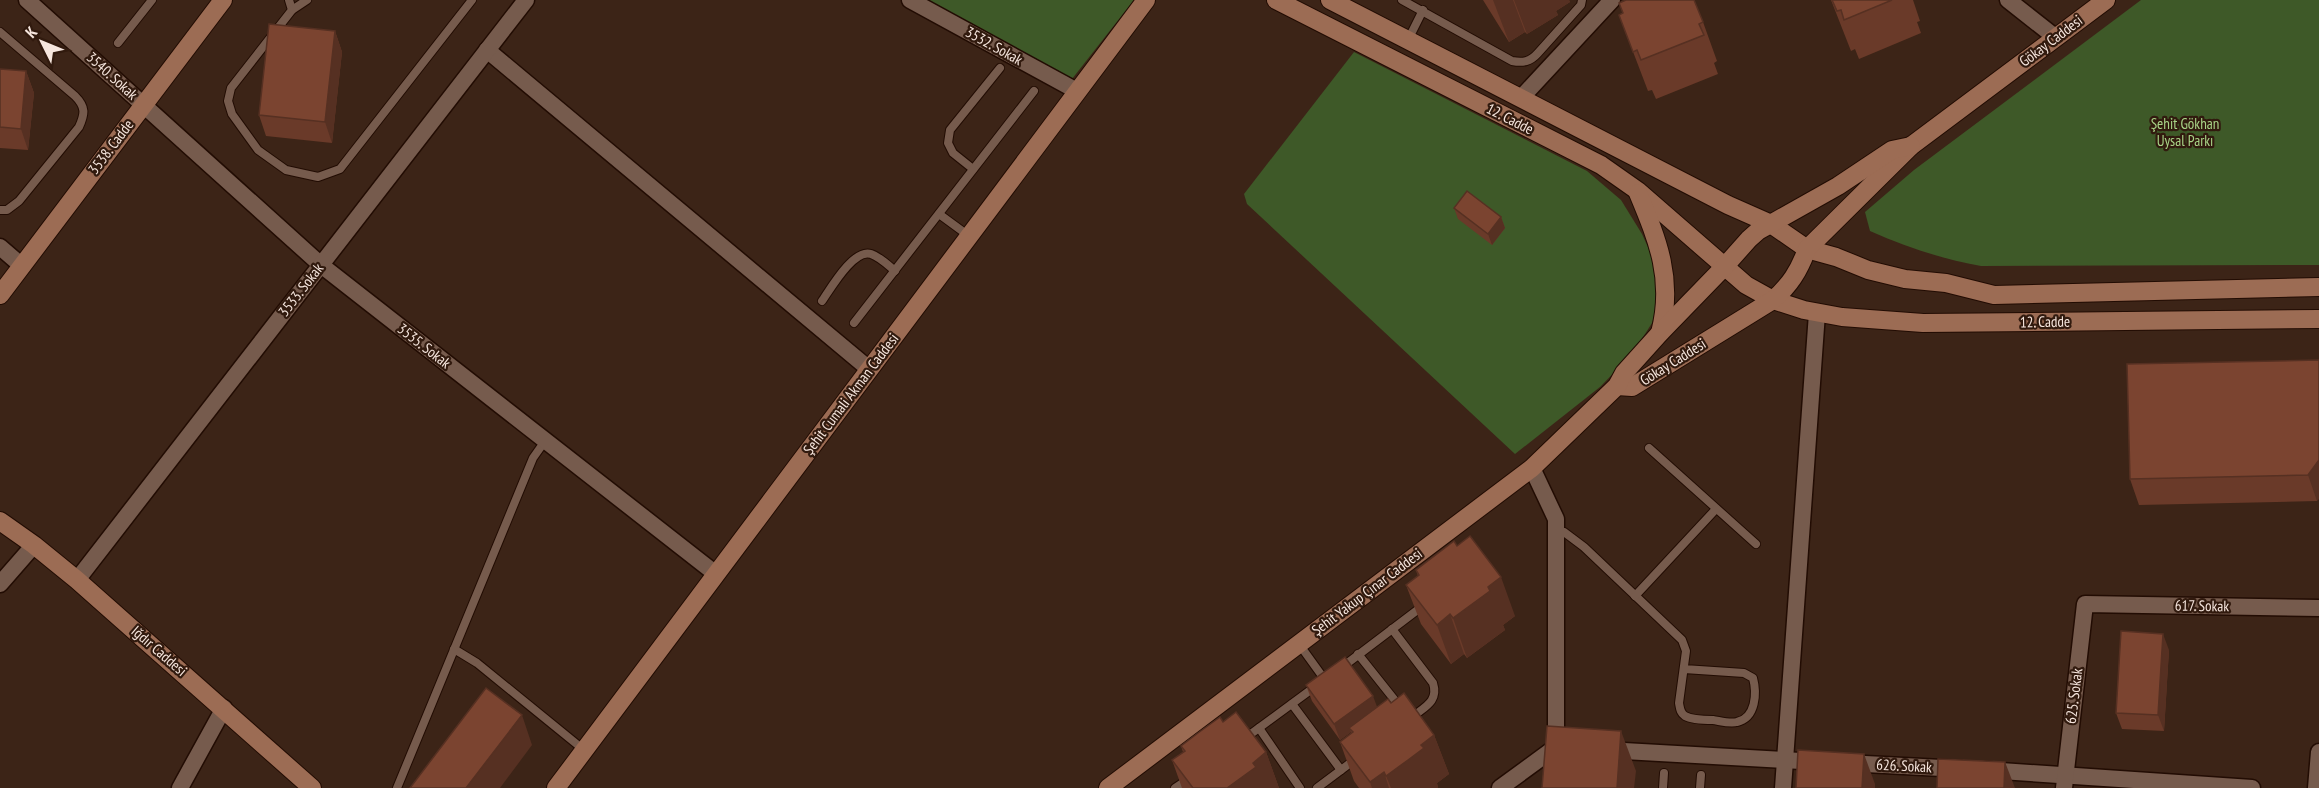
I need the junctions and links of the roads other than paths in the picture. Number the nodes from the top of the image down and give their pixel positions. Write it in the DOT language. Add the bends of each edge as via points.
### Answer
graph roads {
  1 [pos="27,0"];
  2 [pos="152,0"];
  3 [pos="223,0"];
  4 [pos="289,0"];
  5 [pos="307,0"];
  6 [pos="472,0"];
  7 [pos="526,0"];
  8 [pos="910,0"];
  9 [pos="1146,0"];
  10 [pos="1276,0"];
  11 [pos="1330,0"];
  12 [pos="1402,0"];
  13 [pos="1582,0"];
  14 [pos="1612,0"];
  15 [pos="2008,0"];
  16 [pos="2106,0"];
  17 [pos="292,10"];
  18 [pos="1422,10"];
  19 [pos="0,32"];
  20 [pos="2055,38"];
  21 [pos="1407,40"];
  22 [pos="118,43"];
  23 [pos="487,50"];
  24 [pos="1000,69"];
  25 [pos="1034,91"];
  26 [pos="1077,91"];
  27 [pos="1521,98"];
  28 [pos="144,104"];
  29 [pos="1911,146"];
  30 [pos="973,169"];
  31 [pos="1638,191"];
  32 [pos="0,210"];
  33 [pos="939,214"];
  34 [pos="1771,224"];
  35 [pos="969,236"];
  36 [pos="0,247"];
  37 [pos="1807,249"];
  38 [pos="321,265"];
  39 [pos="22,266"];
  40 [pos="1725,266"];
  41 [pos="895,271"];
  42 [pos="2319,287"];
  43 [pos="0,295"];
  44 [pos="1773,300"];
  45 [pos="822,301"];
  46 [pos="1817,312"];
  47 [pos="2319,319"];
  48 [pos="854,323"];
  49 [pos="1660,333"];
  50 [pos="869,369"];
  51 [pos="1617,386"];
  52 [pos="545,441"];
  53 [pos="1649,448"];
  54 [pos="1532,468"];
  55 [pos="1716,509"];
  56 [pos="0,521"];
  57 [pos="1556,531"];
  58 [pos="1756,544"];
  59 [pos="34,545"];
  60 [pos="716,574"];
  61 [pos="77,580"];
  62 [pos="0,584"];
  63 [pos="1635,596"];
  64 [pos="1428,601"];
  65 [pos="2085,603"];
  66 [pos="2319,608"];
  67 [pos="1392,629"];
  68 [pos="1298,644"];
  69 [pos="454,649"];
  70 [pos="1359,654"];
  71 [pos="1684,669"];
  72 [pos="1325,680"];
  73 [pos="1292,704"];
  74 [pos="224,708"];
  75 [pos="1409,719"];
  76 [pos="1401,725"];
  77 [pos="1259,728"];
  78 [pos="1231,748"];
  79 [pos="1590,749"];
  80 [pos="584,750"];
  81 [pos="1367,751"];
  82 [pos="2319,752"];
  83 [pos="1785,760"];
  84 [pos="1341,770"];
  85 [pos="1664,773"];
  86 [pos="1194,775"];
  87 [pos="1701,775"];
  88 [pos="2065,781"];
  89 [pos="2317,787"];
  90 [pos="180,788"];
  91 [pos="312,788"];
  92 [pos="397,788"];
  93 [pos="556,788"];
  94 [pos="1108,788"];
  95 [pos="1175,788"];
  96 [pos="1300,788"];
  97 [pos="1317,788"];
  98 [pos="1500,788"];
  99 [pos="1663,788"];
  100 [pos="1700,788"];
  101 [pos="1783,788"];
  102 [pos="2252,788"];
  1 -- 28 [label="street, 3540. Sokak"];
  2 -- 22 [label="lane"];
  3 -- 28 [label="main road, 3538. Cadde"];
  4 -- 17 [label="lane"];
  5 -- 17 [label="lane"];
  6 -- 17 [label="lane" via="340,169 318,177 286,170 258,150 232,114 228,101 231,88"];
  7 -- 23 [label="street, 3533. Sokak"];
  8 -- 26 [label="street, 3532. Sokak"];
  9 -- 26 [label="main road, Şehit Cumali Akman Caddesi"];
  10 -- 31 [label="main road, 12. Cadde" via="1601,165"];
  11 -- 21 [label="main road, 12. Cadde"];
  12 -- 18 [label="lane"];
  13 -- 18 [label="lane" via="1538,53 1521,62 1512,61"];
  14 -- 27 [label="street"];
  15 -- 20 [label="street"];
  16 -- 20 [label="main road, Gökay Caddesi"];
  18 -- 21 [label="lane"];
  19 -- 32 [label="lane" via="75,96 85,115 19,201 8,210"];
  20 -- 29 [label="main road, Gökay Caddesi"];
  21 -- 27 [label="main road, 12. Cadde"];
  23 -- 38 [label="street, 3533. Sokak"];
  23 -- 50 [label="street"];
  24 -- 30 [label="lane" via="950,130 948,143 953,153"];
  25 -- 30 [label="lane"];
  26 -- 35 [label="main road, Şehit Cumali Akman Caddesi"];
  27 -- 34 [label="main road, 12. Cadde"];
  28 -- 38 [label="street, 3535. Sokak"];
  28 -- 39 [label="main road, 3538. Cadde"];
  29 -- 34 [label="main road, Gökay Caddesi" via="1892,150"];
  29 -- 37 [label="main road, Gökay Caddesi"];
  30 -- 33 [label="lane"];
  31 -- 40 [label="main road, 12. Cadde"];
  31 -- 49 [label="main road" via="1666,277"];
  33 -- 35 [label="lane"];
  33 -- 41 [label="lane"];
  34 -- 37 [label="main road"];
  34 -- 40 [label="main road" via="1749,239"];
  35 -- 50 [label="main road, Şehit Cumali Akman Caddesi"];
  36 -- 39 [label="street"];
  37 -- 42 [label="main road, 12. Cadde" via="1896,277 1994,295"];
  37 -- 44 [label="main road" via="1788,288"];
  38 -- 52 [label="street, 3535. Sokak"];
  38 -- 61 [label="street, 3533. Sokak"];
  39 -- 43 [label="main road, 3538. Cadde"];
  40 -- 44 [label="main road" via="1746,285"];
  40 -- 49 [label="main road, Gökay Caddesi"];
  41 -- 45 [label="lane" via="870,253 862,253 852,260"];
  41 -- 48 [label="lane"];
  44 -- 46 [label="main road, 12. Cadde"];
  44 -- 51 [label="main road, Gökay Caddesi" via="1632,387"];
  46 -- 47 [label="main road, 12. Cadde" via="1923,323"];
  46 -- 83 [label="street"];
  49 -- 51 [label="main road, Gökay Caddesi"];
  50 -- 60 [label="main road, Şehit Cumali Akman Caddesi"];
  51 -- 54 [label="main road, Şehit Yakup Çınar Caddesi"];
  52 -- 60 [label="street, 3535. Sokak"];
  52 -- 69 [label="lane" via="533,458"];
  53 -- 55 [label="lane"];
  54 -- 57 [label="street" via="1555,516"];
  54 -- 68 [label="main road, Şehit Yakup Çınar Caddesi"];
  55 -- 58 [label="lane"];
  55 -- 63 [label="lane"];
  56 -- 59 [label="main road, Iğdır Caddesi"];
  57 -- 63 [label="lane" via="1564,532 1584,548"];
  57 -- 98 [label="street" via="1562,747"];
  59 -- 61 [label="main road, Iğdır Caddesi"];
  59 -- 62 [label="street"];
  60 -- 80 [label="main road, Şehit Cumali Akman Caddesi"];
  61 -- 74 [label="main road, Iğdır Caddesi"];
  63 -- 71 [label="lane" via="1682,640 1686,651"];
  64 -- 67 [label="lane"];
  65 -- 66 [label="street, 617. Sokak"];
  65 -- 88 [label="street, 625. Sokak"];
  67 -- 70 [label="lane"];
  67 -- 75 [label="lane" via="1436,692 1433,700"];
  68 -- 72 [label="lane"];
  68 -- 94 [label="main road, Şehit Yakup Çınar Caddesi"];
  69 -- 80 [label="lane" via="477,663"];
  69 -- 92 [label="lane"];
  70 -- 72 [label="lane"];
  70 -- 75 [label="lane"];
  71 -- 71 [label="lane" via="1679,703 1684,716 1737,722 1754,707 1754,678 1744,673"];
  72 -- 73 [label="lane"];
  73 -- 77 [label="lane"];
  73 -- 84 [label="lane"];
  74 -- 90 [label="street"];
  74 -- 91 [label="main road, Iğdır Caddesi"];
  75 -- 76 [label="lane"];
  77 -- 78 [label="lane"];
  77 -- 96 [label="lane"];
  79 -- 83 [label="street, 626. Sokak"];
  80 -- 93 [label="main road, Şehit Cumali Akman Caddesi"];
  81 -- 84 [label="lane"];
  82 -- 89 [label="street"];
  83 -- 88 [label="street, 626. Sokak"];
  83 -- 101 [label="street"];
  84 -- 97 [label="lane"];
  85 -- 99 [label="lane"];
  86 -- 95 [label="lane"];
  87 -- 100 [label="lane"];
  88 -- 102 [label="street, 626. Sokak"];
}
